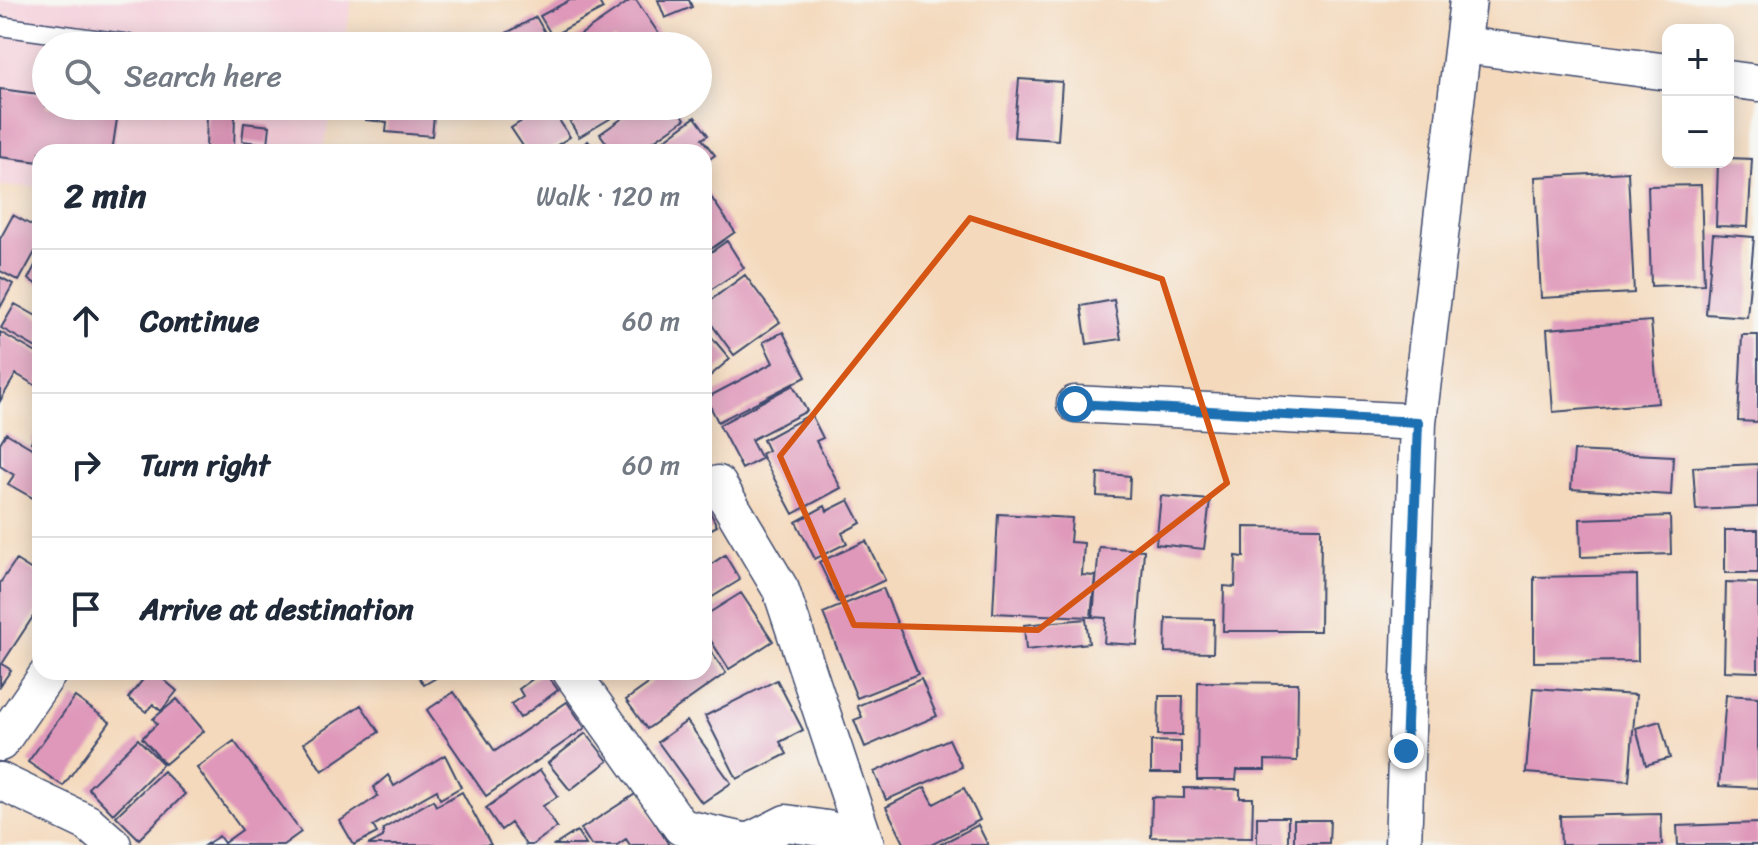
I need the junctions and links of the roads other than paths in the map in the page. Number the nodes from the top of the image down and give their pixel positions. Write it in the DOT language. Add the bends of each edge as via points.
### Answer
graph roads {
  1 [pos="1468,0"];
  2 [pos="0,26"];
  3 [pos="44,32"];
  4 [pos="1463,45"];
  5 [pos="1662,71"];
  6 [pos="1734,80"];
  7 [pos="1758,83"];
  8 [pos="1075,404"];
  9 [pos="1418,422"];
  10 [pos="718,484"];
  11 [pos="43,680"];
  12 [pos="577,680"];
  13 [pos="0,743"];
  14 [pos="0,781"];
  15 [pos="866,844"];
  16 [pos="113,845"];
  17 [pos="1403,845"];
  1 -- 4 [label="street"];
  2 -- 3 [label="lane"];
  4 -- 5 [label="street"];
  4 -- 9 [label="street"];
  6 -- 7 [label="street"];
  8 -- 9 [label="street"];
  9 -- 17 [label="street"];
  10 -- 15 [label="street" via="781,590"];
  11 -- 13 [label="street"];
  12 -- 15 [label="street" via="681,827 748,842 786,823 827,829"];
  14 -- 16 [label="street" via="88,823"];
}
